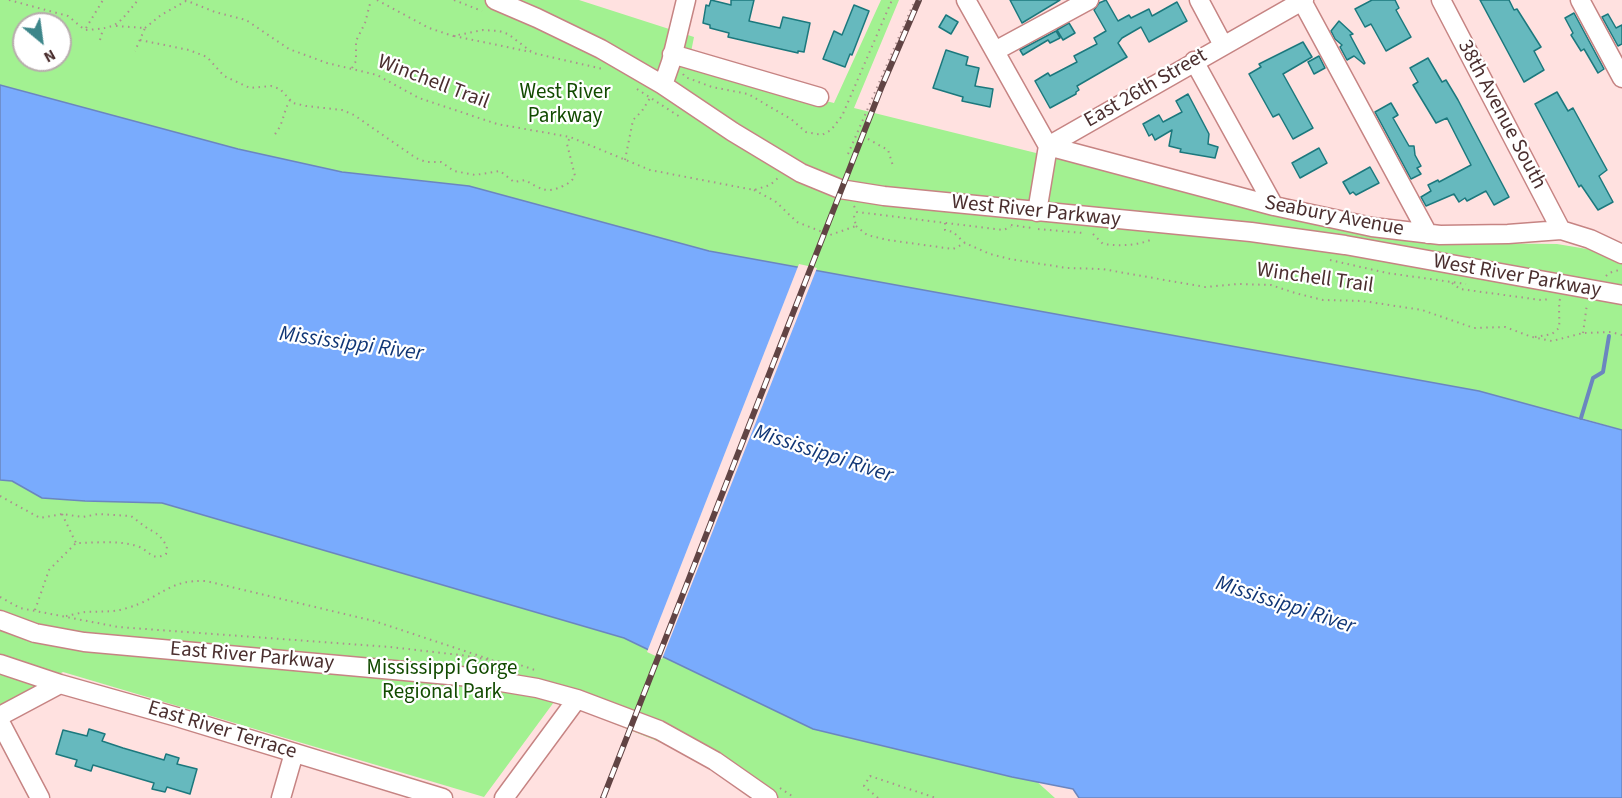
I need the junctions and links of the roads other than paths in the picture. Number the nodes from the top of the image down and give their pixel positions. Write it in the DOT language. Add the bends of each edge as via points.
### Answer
graph roads {
  1 [pos="495,0"];
  2 [pos="686,0"];
  3 [pos="966,0"];
  4 [pos="1199,0"];
  5 [pos="1441,0"];
  6 [pos="1580,0"];
  7 [pos="1085,1"];
  8 [pos="1303,1"];
  9 [pos="1224,45"];
  10 [pos="995,51"];
  11 [pos="672,54"];
  12 [pos="1194,61"];
  13 [pos="1622,78"];
  14 [pos="663,85"];
  15 [pos="819,97"];
  16 [pos="1048,146"];
  17 [pos="1274,206"];
  18 [pos="1036,212"];
  19 [pos="1562,230"];
  20 [pos="1428,234"];
  21 [pos="1622,254"];
  22 [pos="1622,295"];
  23 [pos="0,620"];
  24 [pos="0,664"];
  25 [pos="60,684"];
  26 [pos="577,699"];
  27 [pos="0,716"];
  28 [pos="0,722"];
  29 [pos="294,753"];
  30 [pos="40,798"];
  31 [pos="281,798"];
  32 [pos="444,798"];
  33 [pos="504,798"];
  34 [pos="768,798"];
  1 -- 14 [label="street, West River Parkway" via="601,49"];
  2 -- 11 [label="street"];
  3 -- 10 [label="street"];
  4 -- 9 [label="street"];
  5 -- 19 [label="street, 38th Avenue South"];
  6 -- 13 [label="street"];
  7 -- 10 [label="street"];
  8 -- 9 [label="street, East 26th Street"];
  8 -- 20 [label="street"];
  9 -- 12 [label="street, East 26th Street"];
  10 -- 16 [label="street"];
  11 -- 14 [label="street"];
  11 -- 15 [label="street"];
  12 -- 16 [label="street, East 26th Street"];
  12 -- 17 [label="street"];
  14 -- 18 [label="street, West River Parkway" via="801,173 840,189"];
  16 -- 17 [label="street, Seabury Avenue"];
  16 -- 18 [label="street"];
  17 -- 20 [label="street, Seabury Avenue" via="1372,227"];
  18 -- 22 [label="street, West River Parkway" via="1345,244"];
  19 -- 20 [label="street, Seabury Avenue"];
  19 -- 21 [label="street, Seabury Avenue"];
  23 -- 26 [label="street, East River Parkway" via="35,633 84,642 471,676"];
  24 -- 25 [label="street, East River Terrace"];
  25 -- 27 [label="street"];
  25 -- 29 [label="street, East River Terrace"];
  26 -- 33 [label="street"];
  26 -- 34 [label="street, East River Parkway" via="659,730 715,761"];
  28 -- 30 [label="street"];
  29 -- 31 [label="street"];
  29 -- 32 [label="street, East River Terrace"];
}
